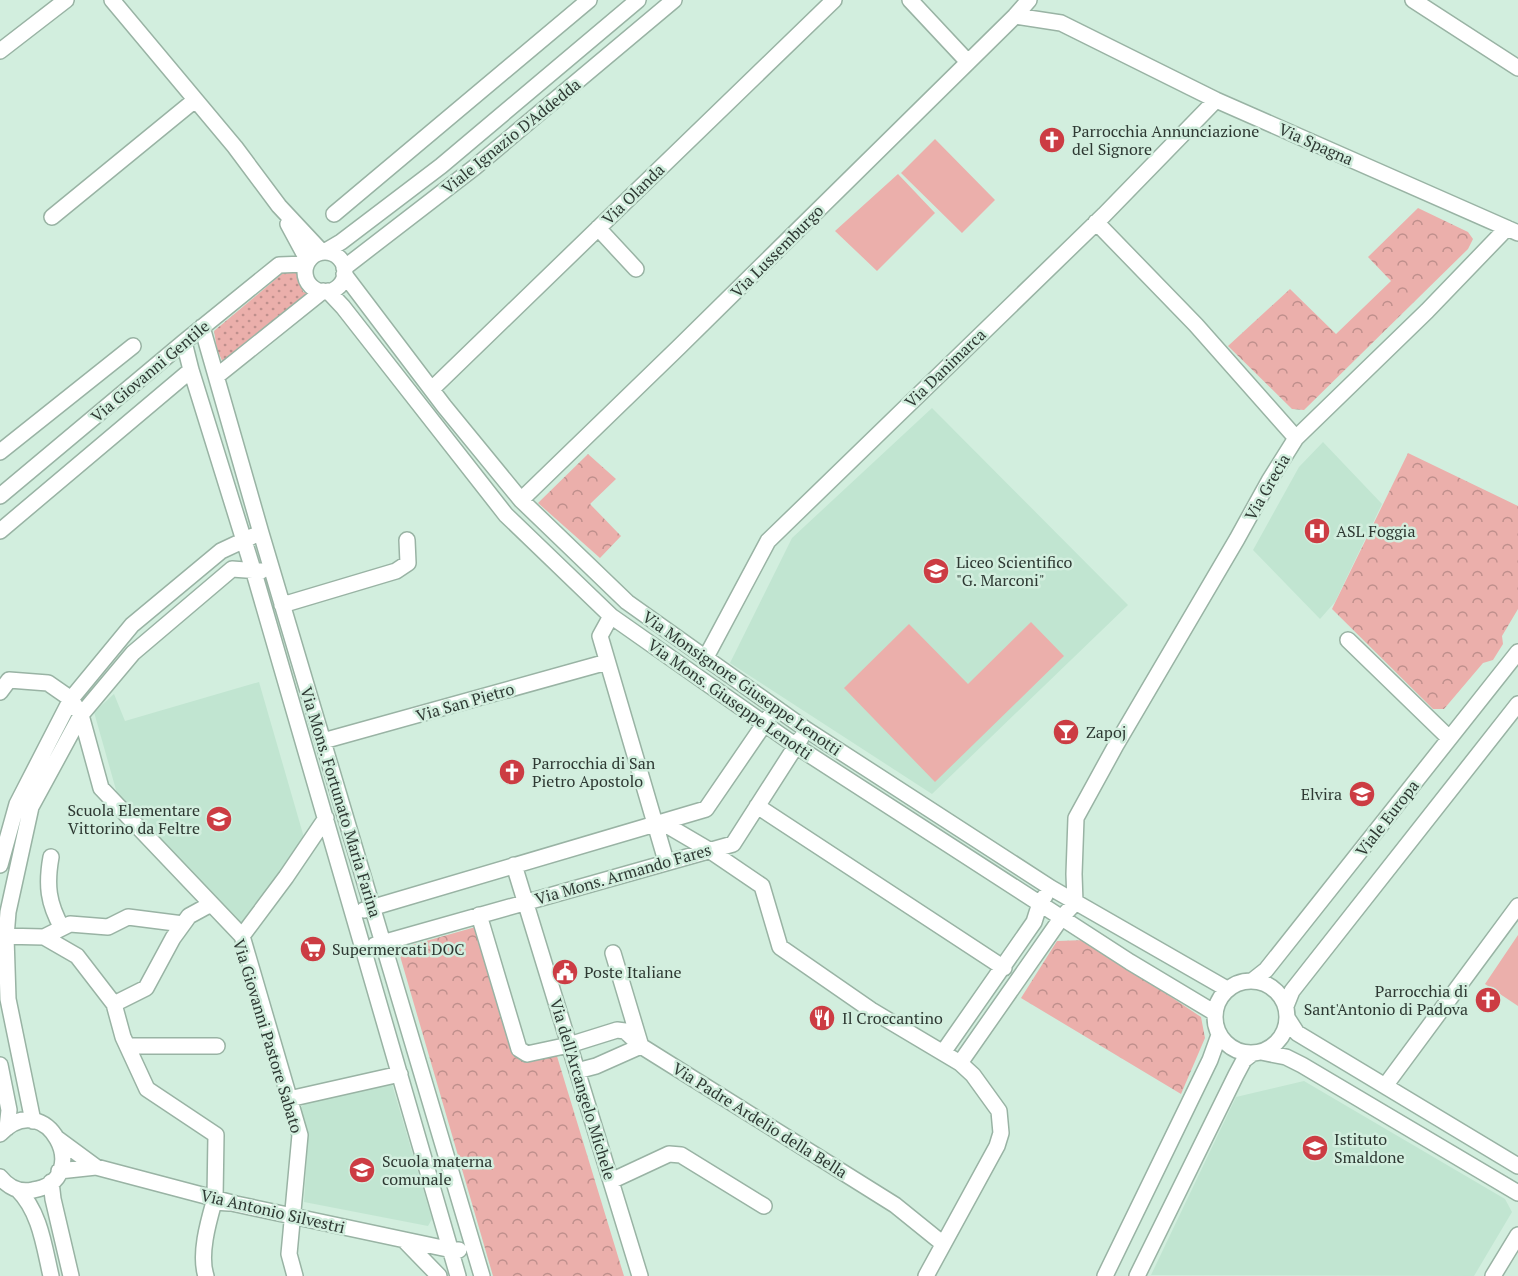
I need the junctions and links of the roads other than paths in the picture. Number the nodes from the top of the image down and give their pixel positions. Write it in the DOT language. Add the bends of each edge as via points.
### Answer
graph roads {
  1 [pos="66,0"];
  2 [pos="111,0"];
  3 [pos="589,0"];
  4 [pos="638,0"];
  5 [pos="674,0"];
  6 [pos="834,0"];
  7 [pos="910,0"];
  8 [pos="1029,0"];
  9 [pos="1413,0"];
  10 [pos="1016,16"];
  11 [pos="0,51"];
  12 [pos="968,62"];
  13 [pos="1518,68"];
  14 [pos="550,75"];
  15 [pos="564,92"];
  16 [pos="195,100"];
  17 [pos="1216,100"];
  18 [pos="279,206"];
  19 [pos="334,214"];
  20 [pos="52,217"];
  21 [pos="1096,222"];
  22 [pos="598,228"];
  23 [pos="1513,231"];
  24 [pos="323,252"];
  25 [pos="307,262"];
  26 [pos="636,269"];
  27 [pos="344,271"];
  28 [pos="326,291"];
  29 [pos="202,327"];
  30 [pos="184,342"];
  31 [pos="134,346"];
  32 [pos="191,370"];
  33 [pos="217,376"];
  34 [pos="432,389"];
  35 [pos="1296,438"];
  36 [pos="0,452"];
  37 [pos="0,496"];
  38 [pos="521,500"];
  39 [pos="0,531"];
  40 [pos="261,533"];
  41 [pos="244,540"];
  42 [pos="407,540"];
  43 [pos="254,570"];
  44 [pos="272,572"];
  45 [pos="282,605"];
  46 [pos="611,616"];
  47 [pos="1348,640"];
  48 [pos="1518,652"];
  49 [pos="705,659"];
  50 [pos="607,662"];
  51 [pos="0,692"];
  52 [pos="71,699"];
  53 [pos="1518,704"];
  54 [pos="775,708"];
  55 [pos="81,715"];
  56 [pos="764,724"];
  57 [pos="807,730"];
  58 [pos="1449,738"];
  59 [pos="323,741"];
  60 [pos="796,746"];
  61 [pos="757,806"];
  62 [pos="326,818"];
  63 [pos="660,824"];
  64 [pos="709,850"];
  65 [pos="51,857"];
  66 [pos="666,861"];
  67 [pos="0,865"];
  68 [pos="514,865"];
  69 [pos="1051,888"];
  70 [pos="526,902"];
  71 [pos="1040,903"];
  72 [pos="1075,903"];
  73 [pos="211,904"];
  74 [pos="1518,906"];
  75 [pos="372,908"];
  76 [pos="352,914"];
  77 [pos="479,915"];
  78 [pos="1062,917"];
  79 [pos="183,924"];
  80 [pos="62,928"];
  81 [pos="242,936"];
  82 [pos="3,937"];
  83 [pos="45,938"];
  84 [pos="383,943"];
  85 [pos="364,949"];
  86 [pos="613,953"];
  87 [pos="1001,971"];
  88 [pos="1252,981"];
  89 [pos="1015,987"];
  90 [pos="1227,989"];
  91 [pos="114,1004"];
  92 [pos="1215,1013"];
  93 [pos="1287,1013"];
  94 [pos="1219,1035"];
  95 [pos="570,1045"];
  96 [pos="127,1046"];
  97 [pos="217,1046"];
  98 [pos="641,1046"];
  99 [pos="944,1051"];
  100 [pos="1257,1053"];
  101 [pos="960,1062"];
  102 [pos="0,1065"];
  103 [pos="577,1071"];
  104 [pos="400,1074"];
  105 [pos="1385,1086"];
  106 [pos="289,1098"];
  107 [pos="33,1121"];
  108 [pos="3,1130"];
  109 [pos="58,1138"];
  110 [pos="1518,1166"];
  111 [pos="96,1167"];
  112 [pos="0,1177"];
  113 [pos="55,1177"];
  114 [pos="611,1180"];
  115 [pos="18,1190"];
  116 [pos="1518,1193"];
  117 [pos="215,1198"];
  118 [pos="237,1204"];
  119 [pos="764,1206"];
  120 [pos="294,1216"];
  121 [pos="1518,1235"];
  122 [pos="404,1240"];
  123 [pos="942,1243"];
  124 [pos="473,1248"];
  125 [pos="452,1250"];
  126 [pos="1513,1255"];
  127 [pos="51,1276"];
  128 [pos="71,1276"];
  129 [pos="206,1276"];
  130 [pos="295,1276"];
  131 [pos="439,1276"];
  132 [pos="458,1276"];
  133 [pos="482,1276"];
  134 [pos="640,1276"];
  135 [pos="926,1276"];
  136 [pos="1105,1276"];
  137 [pos="1137,1276"];
  138 [pos="1493,1276"];
  1 -- 11 [label="street"];
  2 -- 16 [label="street"];
  3 -- 19 [label="street"];
  4 -- 14 [label="street, Viale Ignazio D'Addedda"];
  5 -- 15 [label="street, Viale Ignazio D'Addedda"];
  6 -- 22 [label="street, Via Olanda"];
  7 -- 12 [label="street"];
  8 -- 10 [label="street, Via Lussemburgo"];
  9 -- 13 [label="street"];
  10 -- 12 [label="street, Via Lussemburgo"];
  10 -- 17 [label="street, Via Spagna" via="1061,23"];
  12 -- 38 [label="street, Via Lussemburgo"];
  14 -- 15 [label="street"];
  14 -- 24 [label="street, Viale Ignazio D'Addedda" via="441,166"];
  15 -- 27 [label="street, Viale Ignazio D'Addedda"];
  16 -- 18 [label="street"];
  16 -- 20 [label="street"];
  17 -- 21 [label="street, Via Danimarca"];
  17 -- 23 [label="street, Via Spagna"];
  18 -- 24 [label="street"];
  18 -- 25 [label="street"];
  21 -- 35 [label="street" via="1196,325"];
  21 -- 49 [label="street, Via Danimarca" via="768,541"];
  22 -- 26 [label="street"];
  22 -- 34 [label="street, Via Olanda"];
  23 -- 35 [label="street, Via Grecia"];
  24 -- 25 [label="street"];
  24 -- 27 [label="street" via="337,256"];
  25 -- 28 [label="street" via="308,282"];
  25 -- 29 [label="street, Via Giovanni Gentile" via="279,265"];
  27 -- 28 [label="street" via="339,285"];
  27 -- 34 [label="street, Via Monsignore Giuseppe Lenotti"];
  28 -- 33 [label="street"];
  28 -- 46 [label="street, Via Mons. Giuseppe Lenotti" via="343,307 506,515"];
  29 -- 30 [label="street, Via Giovanni Gentile"];
  29 -- 33 [label="street, Via Mons. Fortunato Maria Farina"];
  30 -- 32 [label="street, Via Mons. Fortunato Maria Farina"];
  30 -- 37 [label="street, Via Giovanni Gentile"];
  31 -- 36 [label="street, Via Giovanni Gentile"];
  32 -- 39 [label="street, Via Giovanni Gentile"];
  32 -- 41 [label="street, Via Mons. Fortunato Maria Farina"];
  33 -- 40 [label="street, Via Mons. Fortunato Maria Farina"];
  34 -- 38 [label="street, Via Monsignore Giuseppe Lenotti"];
  35 -- 72 [label="street, Via Grecia" via="1076,818"];
  38 -- 49 [label="street, Via Monsignore Giuseppe Lenotti" via="627,602"];
  40 -- 41 [label="street"];
  40 -- 44 [label="street, Via Mons. Fortunato Maria Farina"];
  41 -- 43 [label="street, Via Mons. Fortunato Maria Farina"];
  41 -- 52 [label="street" via="221,551 132,625"];
  42 -- 45 [label="street" via="408,563 396,571"];
  43 -- 44 [label="street"];
  43 -- 55 [label="street" via="232,569 133,652"];
  43 -- 62 [label="street, Via Mons. Fortunato Maria Farina"];
  44 -- 45 [label="street, Via Mons. Fortunato Maria Farina"];
  45 -- 59 [label="street, Via Mons. Fortunato Maria Farina"];
  46 -- 50 [label="street" via="600,636"];
  46 -- 56 [label="street, Via Mons. Giuseppe Lenotti"];
  47 -- 58 [label="street"];
  48 -- 58 [label="street, Viale Europa"];
  49 -- 54 [label="street, Via Monsignore Giuseppe Lenotti"];
  50 -- 59 [label="street, Via San Pietro"];
  50 -- 63 [label="street"];
  51 -- 52 [label="street" via="9,680 48,683"];
  52 -- 55 [label="street, Via Giovanni Pastore Sabato"];
  52 -- 67 [label="street" via="17,804"];
  53 -- 93 [label="street, Viale Europa" via="1292,991"];
  54 -- 56 [label="street"];
  54 -- 57 [label="street, Via Monsignore Giuseppe Lenotti"];
  55 -- 73 [label="street, Via Giovanni Pastore Sabato" via="101,788"];
  55 -- 82 [label="street" via="32,807"];
  56 -- 60 [label="street, Via Mons. Giuseppe Lenotti"];
  56 -- 63 [label="street" via="706,809"];
  57 -- 60 [label="street, Via Mons. Armando Fares"];
  57 -- 69 [label="street, Via Monsignore Giuseppe Lenotti"];
  58 -- 88 [label="street, Viale Europa" via="1266,970"];
  59 -- 75 [label="street, Via Mons. Fortunato Maria Farina"];
  60 -- 61 [label="street, Via Mons. Armando Fares"];
  60 -- 71 [label="street, Via Mons. Giuseppe Lenotti"];
  61 -- 64 [label="street, Via Mons. Armando Fares" via="733,844"];
  61 -- 87 [label="street"];
  62 -- 76 [label="street, Via Mons. Fortunato Maria Farina"];
  62 -- 81 [label="street"];
  63 -- 64 [label="street"];
  63 -- 66 [label="street"];
  63 -- 68 [label="street"];
  64 -- 66 [label="street, Via Mons. Armando Fares"];
  64 -- 99 [label="street" via="762,886 780,947 871,1010"];
  65 -- 80 [label="street" via="47,879 54,913"];
  66 -- 70 [label="street, Via Mons. Armando Fares"];
  68 -- 70 [label="street, Via dell'Arcangelo Michele"];
  68 -- 75 [label="street"];
  69 -- 71 [label="street"];
  69 -- 72 [label="street, Via Monsignore Giuseppe Lenotti"];
  70 -- 77 [label="street, Via Mons. Armando Fares"];
  70 -- 95 [label="street, Via dell'Arcangelo Michele"];
  71 -- 78 [label="street, Via Mons. Giuseppe Lenotti"];
  71 -- 87 [label="street" via="1034,922"];
  72 -- 78 [label="street"];
  72 -- 90 [label="street, Via Monsignore Giuseppe Lenotti"];
  73 -- 79 [label="street" via="189,916"];
  73 -- 81 [label="street, Via Giovanni Pastore Sabato"];
  74 -- 105 [label="street"];
  75 -- 76 [label="street"];
  75 -- 84 [label="street, Via Mons. Fortunato Maria Farina"];
  76 -- 85 [label="street, Via Mons. Fortunato Maria Farina"];
  77 -- 84 [label="street, Via Mons. Armando Fares"];
  77 -- 95 [label="street" via="519,1049 527,1054"];
  78 -- 89 [label="street"];
  78 -- 92 [label="street, Via Mons. Giuseppe Lenotti"];
  79 -- 80 [label="street" via="128,917 108,927 70,924"];
  79 -- 91 [label="street" via="146,988"];
  80 -- 83 [label="street"];
  81 -- 106 [label="street, Via Giovanni Pastore Sabato"];
  82 -- 83 [label="street"];
  82 -- 107 [label="street" via="8,999"];
  83 -- 91 [label="street" via="77,956"];
  84 -- 85 [label="street, Via Mons. Armando Fares"];
  84 -- 124 [label="street, Via Mons. Fortunato Maria Farina"];
  85 -- 104 [label="street, Via Mons. Fortunato Maria Farina"];
  86 -- 98 [label="street"];
  87 -- 89 [label="street"];
  87 -- 99 [label="street"];
  88 -- 90 [label="street"];
  88 -- 93 [label="street" via="1269,985 1280,994"];
  89 -- 101 [label="street"];
  90 -- 92 [label="street"];
  91 -- 96 [label="street"];
  92 -- 94 [label="street"];
  93 -- 100 [label="street" via="1283,1034 1274,1045"];
  93 -- 105 [label="street" via="1297,1033"];
  94 -- 100 [label="street" via="1233,1049"];
  94 -- 136 [label="street"];
  95 -- 98 [label="street, Via Padre Ardelio della Bella" via="617,1030 625,1031"];
  95 -- 103 [label="street, Via dell'Arcangelo Michele"];
  96 -- 97 [label="street"];
  96 -- 117 [label="street" via="147,1089 216,1135"];
  98 -- 103 [label="street"];
  98 -- 123 [label="street, Via Padre Ardelio della Bella" via="895,1205"];
  99 -- 101 [label="street"];
  100 -- 116 [label="street" via="1294,1061"];
  100 -- 137 [label="street" via="1244,1060"];
  101 -- 123 [label="street" via="999,1111 1001,1133"];
  102 -- 108 [label="street" via="9,1110"];
  103 -- 114 [label="street, Via dell'Arcangelo Michele"];
  104 -- 106 [label="street"];
  104 -- 125 [label="street, Via Mons. Fortunato Maria Farina"];
  105 -- 110 [label="street"];
  106 -- 120 [label="street, Via Giovanni Pastore Sabato" via="300,1135"];
  107 -- 108 [label="street" via="20,1121"];
  107 -- 109 [label="street, Via Antonio Silvestri" via="45,1125"];
  109 -- 111 [label="street, Via Antonio Silvestri"];
  109 -- 113 [label="street" via="63,1153"];
  111 -- 113 [label="street, Via Antonio Silvestri"];
  111 -- 117 [label="street, Via Antonio Silvestri"];
  112 -- 115 [label="street"];
  113 -- 115 [label="street, Via Antonio Silvestri" via="40,1189"];
  113 -- 128 [label="street"];
  114 -- 119 [label="street" via="669,1154 681,1155"];
  114 -- 134 [label="street, Via dell'Arcangelo Michele"];
  115 -- 127 [label="street" via="29,1201"];
  117 -- 118 [label="street, Via Antonio Silvestri"];
  118 -- 120 [label="street, Via Antonio Silvestri"];
  118 -- 129 [label="street" via="214,1202 207,1224"];
  120 -- 122 [label="street, Via Antonio Silvestri"];
  120 -- 130 [label="street, Via Giovanni Pastore Sabato" via="289,1254"];
  121 -- 126 [label="street"];
  122 -- 125 [label="street, Via Antonio Silvestri"];
  122 -- 131 [label="street"];
  123 -- 135 [label="street"];
  124 -- 125 [label="street, Via Antonio Silvestri"];
  124 -- 133 [label="street, Via Mons. Fortunato Maria Farina"];
  125 -- 132 [label="street, Via Mons. Fortunato Maria Farina"];
  126 -- 138 [label="street"];
}
